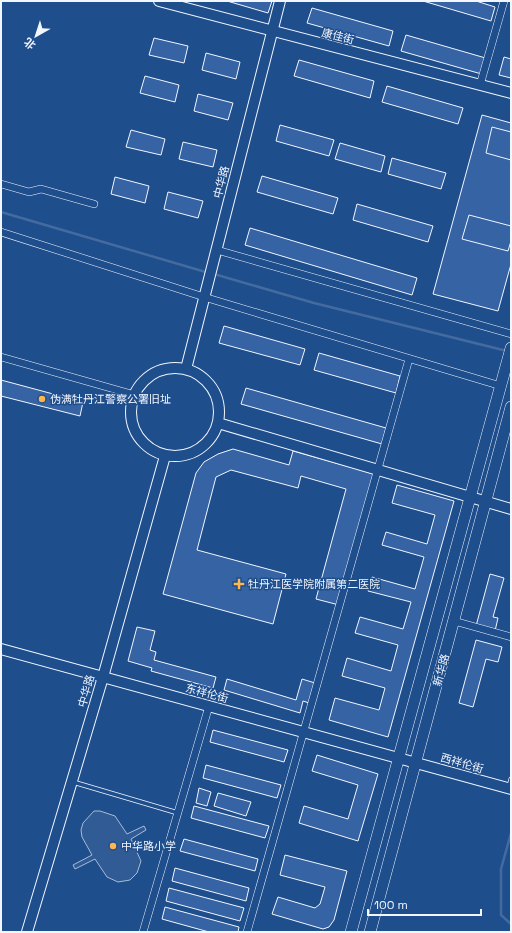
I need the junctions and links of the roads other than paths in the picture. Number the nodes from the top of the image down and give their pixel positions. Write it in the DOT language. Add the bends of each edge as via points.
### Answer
graph roads {
  1 [pos="159,1"];
  2 [pos="280,1"];
  3 [pos="504,1"];
  4 [pos="272,31"];
  5 [pos="480,85"];
  6 [pos="511,93"];
  7 [pos="1,184"];
  8 [pos="94,204"];
  9 [pos="1,232"];
  10 [pos="217,250"];
  11 [pos="204,297"];
  12 [pos="511,334"];
  13 [pos="511,348"];
  14 [pos="1,357"];
  15 [pos="409,359"];
  16 [pos="186,369"];
  17 [pos="500,386"];
  18 [pos="134,395"];
  19 [pos="511,408"];
  20 [pos="218,423"];
  21 [pos="165,456"];
  22 [pos="378,470"];
  23 [pos="470,497"];
  24 [pos="486,501"];
  25 [pos="511,509"];
  26 [pos="454,621"];
  27 [pos="511,637"];
  28 [pos="1,648"];
  29 [pos="103,677"];
  30 [pos="209,706"];
  31 [pos="303,732"];
  32 [pos="407,760"];
  33 [pos="72,782"];
  34 [pos="510,786"];
  35 [pos="178,813"];
  36 [pos="27,932"];
  37 [pos="143,932"];
  38 [pos="247,932"];
  39 [pos="351,932"];
  40 [pos="370,932"];
  1 -- 4 [label="street, 康佳街"];
  2 -- 4 [label="street, 中华路"];
  3 -- 5 [label="street"];
  4 -- 5 [label="street, 康佳街"];
  4 -- 10 [label="street, 中华路"];
  5 -- 6 [label="street, 康佳街"];
  7 -- 8 [label="street" via="29,192 41,189"];
  9 -- 11 [label="street"];
  10 -- 11 [label="street, 中华路"];
  10 -- 12 [label="street"];
  11 -- 15 [label="street"];
  11 -- 16 [label="street, 中华路"];
  13 -- 17 [label="main road"];
  14 -- 18 [label="street"];
  15 -- 17 [label="street"];
  15 -- 22 [label="street"];
  16 -- 18 [label="street" via="160,370 148,377"];
  16 -- 20 [label="street" via="199,375 209,384 220,409"];
  17 -- 23 [label="main road"];
  18 -- 21 [label="street" via="131,413 133,428 140,440 151,450"];
  19 -- 24 [label="main road, 新华路"];
  20 -- 21 [label="street" via="213,436 192,454"];
  20 -- 22 [label="street"];
  21 -- 29 [label="street, 中华路"];
  22 -- 23 [label="street"];
  22 -- 31 [label="street"];
  23 -- 24 [label="street"];
  23 -- 32 [label="main road"];
  24 -- 25 [label="street"];
  24 -- 26 [label="main road, 新华路"];
  26 -- 27 [label="street"];
  26 -- 32 [label="main road, 新华路"];
  28 -- 29 [label="street, 东祥伦街"];
  29 -- 30 [label="street, 东祥伦街"];
  29 -- 33 [label="street, 中华路"];
  30 -- 31 [label="street, 东祥伦街"];
  30 -- 35 [label="street"];
  31 -- 32 [label="street, 东祥伦街"];
  31 -- 38 [label="street"];
  32 -- 34 [label="street, 西祥伦街"];
  32 -- 39 [label="main road"];
  32 -- 40 [label="main road, 新华路"];
  33 -- 35 [label="lane"];
  33 -- 36 [label="street, 中华路"];
  35 -- 37 [label="street"];
}
